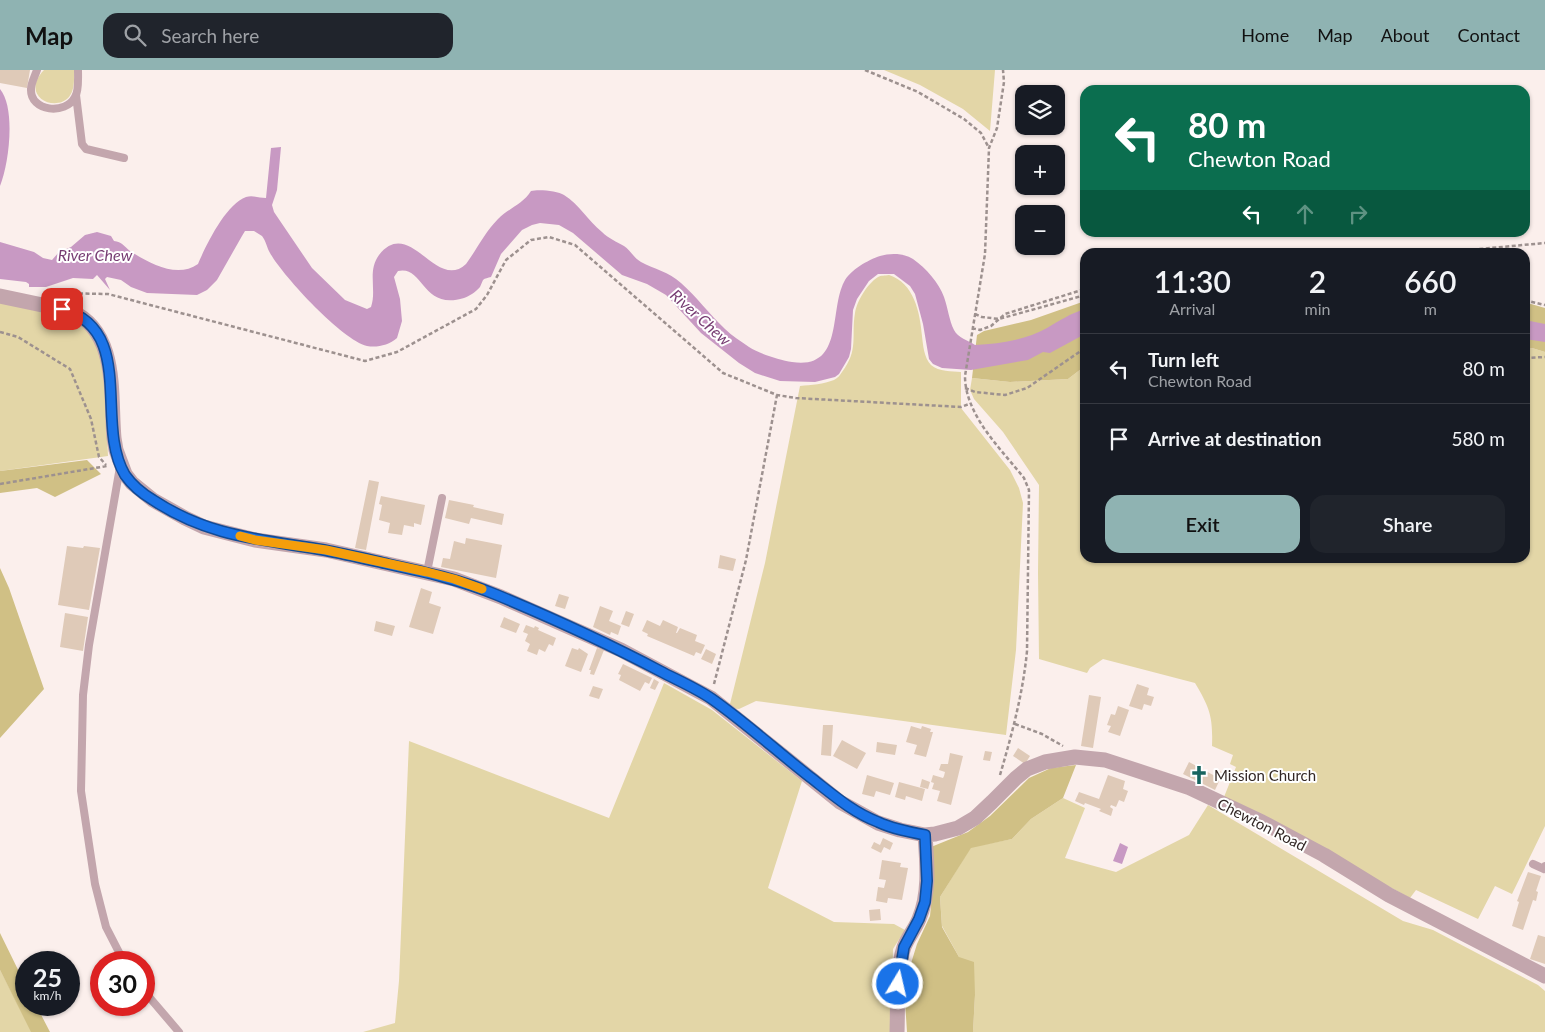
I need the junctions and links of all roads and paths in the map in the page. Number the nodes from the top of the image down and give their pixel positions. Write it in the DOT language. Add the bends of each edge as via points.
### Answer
graph roads {
  1 [pos="37,70"];
  2 [pos="78,70"];
  3 [pos="865,70"];
  4 [pos="1004,70"];
  5 [pos="76,95"];
  6 [pos="990,148"];
  7 [pos="124,158"];
  8 [pos="1545,242"];
  9 [pos="1486,248"];
  10 [pos="1080,291"];
  11 [pos="48,292"];
  12 [pos="0,296"];
  13 [pos="1080,296"];
  14 [pos="1530,302"];
  15 [pos="1545,306"];
  16 [pos="975,314"];
  17 [pos="1000,319"];
  18 [pos="972,328"];
  19 [pos="0,332"];
  20 [pos="1080,351"];
  21 [pos="1530,358"];
  22 [pos="1545,358"];
  23 [pos="965,388"];
  24 [pos="777,395"];
  25 [pos="969,404"];
  26 [pos="114,464"];
  27 [pos="0,484"];
  28 [pos="442,498"];
  29 [pos="427,572"];
  30 [pos="710,698"];
  31 [pos="1015,724"];
  32 [pos="1075,757"];
  33 [pos="998,781"];
  34 [pos="925,835"];
  35 [pos="1533,864"];
  36 [pos="1545,866"];
  37 [pos="118,951"];
  38 [pos="1545,976"];
  39 [pos="155,1004"];
  40 [pos="179,1032"];
  41 [pos="897,1032"];
  1 -- 5 [label="lane" via="30,90 38,105 60,108 72,102"];
  2 -- 5 [label="lane"];
  3 -- 6 [label="path" via="918,92 964,119 981,133"];
  4 -- 6 [label="path" via="997,128"];
  5 -- 7 [label="lane" via="82,144 86,149"];
  6 -- 16 [label="path" via="985,254"];
  8 -- 9 [label="path"];
  10 -- 17 [label="path" via="1005,314"];
  11 -- 24 [label="path" via="108,294 364,361 397,352 476,308 506,260 531,240 549,236 575,245 724,373"];
  12 -- 26 [label="street, Chewton Road" via="71,311 81,315 95,328 107,355"];
  13 -- 17 [label="path"];
  14 -- 15 [label="path"];
  16 -- 17 [label="path"];
  16 -- 18 [label="path"];
  17 -- 18 [label="path" via="980,330"];
  18 -- 23 [label="path"];
  19 -- 26 [label="path" via="18,337 70,369 91,419 99,457"];
  20 -- 23 [label="path" via="1027,388 1005,395"];
  21 -- 22 [label="path"];
  23 -- 25 [label="path"];
  24 -- 25 [label="path" via="961,408"];
  24 -- 30 [label="path" via="746,560"];
  25 -- 31 [label="path" via="974,415 1024,478 1029,490 1027,651"];
  26 -- 27 [label="path"];
  26 -- 29 [label="street, Chewton Road" via="140,491 204,527 255,540 326,550"];
  26 -- 37 [label="lane" via="83,695 81,791 95,884 106,927"];
  28 -- 29 [label="lane"];
  29 -- 30 [label="street, Chewton Road" via="469,584 518,604 621,650"];
  30 -- 34 [label="street, Chewton Road" via="840,802 878,823"];
  31 -- 32 [label="path" via="1042,734 1074,752"];
  31 -- 33 [label="path"];
  32 -- 34 [label="street, Chewton Road" via="1027,769 975,818 958,828"];
  32 -- 38 [label="street, Chewton Road" via="1120,764 1190,788 1324,855 1389,895"];
  34 -- 41 [label="street" via="925,902 904,947 898,984"];
  35 -- 36 [label="lane" via="1544,869"];
  39 -- 40 [label="lane"];
}
